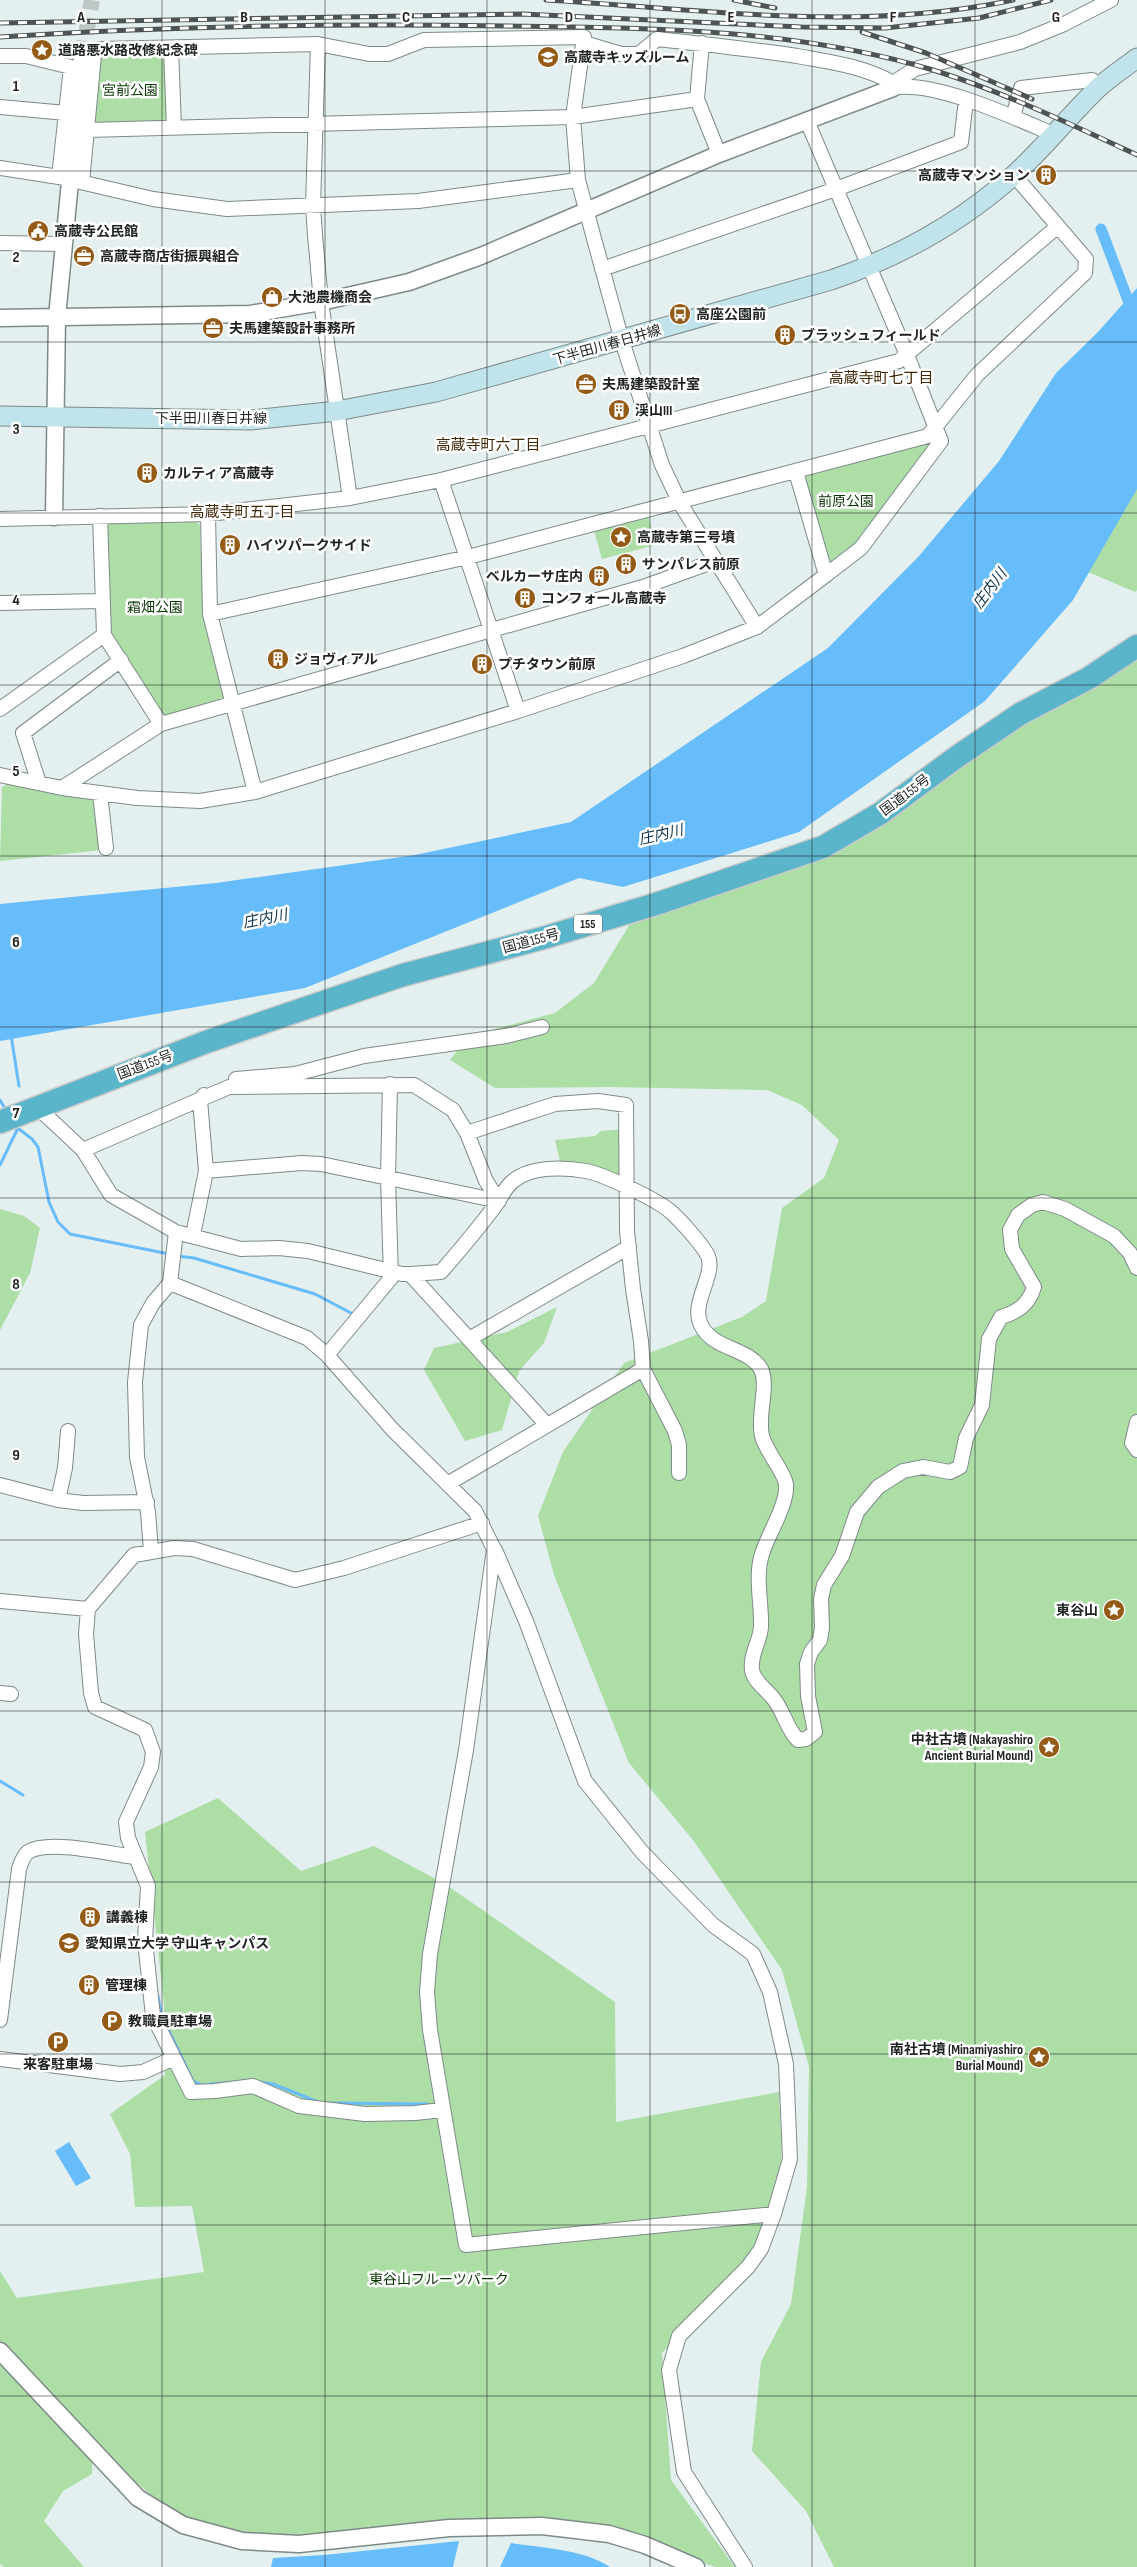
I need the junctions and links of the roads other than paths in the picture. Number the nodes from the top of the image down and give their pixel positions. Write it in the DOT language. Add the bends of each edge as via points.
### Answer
graph roads {
  1 [pos="1111,0"];
  2 [pos="584,43"];
  3 [pos="702,43"];
  4 [pos="318,44"];
  5 [pos="171,48"];
  6 [pos="0,56"];
  7 [pos="82,57"];
  8 [pos="1137,58"];
  9 [pos="893,85"];
  10 [pos="1100,86"];
  11 [pos="697,99"];
  12 [pos="966,100"];
  13 [pos="0,107"];
  14 [pos="66,113"];
  15 [pos="573,117"];
  16 [pos="1013,117"];
  17 [pos="807,121"];
  18 [pos="316,123"];
  19 [pos="174,127"];
  20 [pos="87,130"];
  21 [pos="1053,134"];
  22 [pos="719,154"];
  23 [pos="0,168"];
  24 [pos="1014,175"];
  25 [pos="70,180"];
  26 [pos="578,180"];
  27 [pos="836,189"];
  28 [pos="312,206"];
  29 [pos="585,211"];
  30 [pos="1057,227"];
  31 [pos="0,243"];
  32 [pos="64,244"];
  33 [pos="869,267"];
  34 [pos="602,268"];
  35 [pos="321,302"];
  36 [pos="0,318"];
  37 [pos="57,318"];
  38 [pos="622,341"];
  39 [pos="907,355"];
  40 [pos="337,411"];
  41 [pos="0,416"];
  42 [pos="57,418"];
  43 [pos="647,426"];
  44 [pos="936,428"];
  45 [pos="796,472"];
  46 [pos="441,480"];
  47 [pos="350,498"];
  48 [pos="680,502"];
  49 [pos="208,514"];
  50 [pos="100,516"];
  51 [pos="54,517"];
  52 [pos="0,519"];
  53 [pos="468,557"];
  54 [pos="715,561"];
  55 [pos="826,575"];
  56 [pos="101,601"];
  57 [pos="0,603"];
  58 [pos="210,614"];
  59 [pos="757,627"];
  60 [pos="490,631"];
  61 [pos="104,635"];
  62 [pos="1137,646"];
  63 [pos="121,660"];
  64 [pos="233,705"];
  65 [pos="0,708"];
  66 [pos="518,711"];
  67 [pos="161,724"];
  68 [pos="0,775"];
  69 [pos="39,783"];
  70 [pos="62,788"];
  71 [pos="255,792"];
  72 [pos="100,793"];
  73 [pos="106,848"];
  74 [pos="542,1027"];
  75 [pos="390,1084"];
  76 [pos="200,1100"];
  77 [pos="37,1107"];
  78 [pos="0,1122"];
  79 [pos="467,1133"];
  80 [pos="83,1150"];
  81 [pos="206,1171"];
  82 [pos="388,1178"];
  83 [pos="626,1188"];
  84 [pos="499,1201"];
  85 [pos="193,1236"];
  86 [pos="175,1238"];
  87 [pos="629,1247"];
  88 [pos="1137,1268"];
  89 [pos="392,1271"];
  90 [pos="410,1274"];
  91 [pos="170,1283"];
  92 [pos="470,1339"];
  93 [pos="327,1355"];
  94 [pos="643,1369"];
  95 [pos="1137,1422"];
  96 [pos="547,1425"];
  97 [pos="68,1431"];
  98 [pos="1137,1450"];
  99 [pos="679,1473"];
  100 [pos="449,1483"];
  101 [pos="0,1485"];
  102 [pos="58,1500"];
  103 [pos="147,1502"];
  104 [pos="482,1523"];
  105 [pos="494,1549"];
  106 [pos="151,1551"];
  107 [pos="0,1601"];
  108 [pos="88,1609"];
  109 [pos="135,1857"];
  110 [pos="0,2020"];
  111 [pos="174,2058"];
  112 [pos="0,2059"];
  113 [pos="442,2110"];
  114 [pos="774,2214"];
  115 [pos="0,2351"];
  116 [pos="696,2567"];
  117 [pos="745,2567"];
  1 -- 9 [label="street" via="1020,42 915,69"];
  2 -- 3 [label="street" via="621,54 639,54 657,39"];
  2 -- 4 [label="street" via="584,37 424,40 388,54 369,54"];
  2 -- 15 [label="street"];
  3 -- 9 [label="street" via="821,60 873,72"];
  3 -- 11 [label="street"];
  4 -- 5 [label="street"];
  4 -- 18 [label="street"];
  5 -- 19 [label="street"];
  5 -- 20 [label="street" via="100,50 94,55"];
  6 -- 14 [label="street" via="26,56 71,67"];
  7 -- 25 [label="street"];
  8 -- 10 [label="main road, 下半田川春日井線"];
  9 -- 12 [label="street" via="919,86"];
  9 -- 17 [label="street"];
  10 -- 16 [label="street" via="1092,80 1021,88"];
  10 -- 21 [label="main road, 下半田川春日井線"];
  11 -- 15 [label="street"];
  11 -- 22 [label="street"];
  12 -- 16 [label="street"];
  12 -- 27 [label="street" via="961,142"];
  13 -- 14 [label="street"];
  14 -- 25 [label="street"];
  15 -- 18 [label="street"];
  15 -- 26 [label="street"];
  16 -- 21 [label="street"];
  17 -- 22 [label="street"];
  17 -- 27 [label="street"];
  18 -- 19 [label="street"];
  18 -- 28 [label="street"];
  19 -- 20 [label="street"];
  20 -- 25 [label="street"];
  21 -- 24 [label="main road, 下半田川春日井線"];
  22 -- 29 [label="street"];
  23 -- 25 [label="street"];
  24 -- 30 [label="street"];
  24 -- 33 [label="main road, 下半田川春日井線" via="947,226"];
  25 -- 28 [label="street" via="153,199 227,209"];
  25 -- 32 [label="street"];
  26 -- 28 [label="street" via="418,201"];
  26 -- 29 [label="street"];
  27 -- 33 [label="street"];
  27 -- 34 [label="street"];
  28 -- 35 [label="street"];
  29 -- 34 [label="street"];
  29 -- 35 [label="street" via="481,256 409,282"];
  30 -- 39 [label="street"];
  30 -- 44 [label="street" via="1086,259 1085,273 977,375"];
  31 -- 32 [label="street"];
  32 -- 37 [label="street"];
  33 -- 38 [label="main road, 下半田川春日井線"];
  33 -- 39 [label="street"];
  34 -- 38 [label="street"];
  35 -- 37 [label="street" via="250,314"];
  35 -- 40 [label="street"];
  36 -- 37 [label="street"];
  37 -- 42 [label="street"];
  38 -- 40 [label="main road, 下半田川春日井線" via="436,392"];
  38 -- 43 [label="street"];
  39 -- 43 [label="street" via="899,361"];
  39 -- 44 [label="street"];
  40 -- 42 [label="main road, 下半田川春日井線" via="251,420"];
  40 -- 47 [label="street"];
  41 -- 42 [label="main road, 下半田川春日井線"];
  42 -- 51 [label="street"];
  43 -- 46 [label="street"];
  43 -- 48 [label="street"];
  44 -- 45 [label="street" via="928,436"];
  44 -- 55 [label="street" via="941,441 861,548"];
  45 -- 48 [label="street"];
  45 -- 55 [label="street"];
  46 -- 47 [label="street"];
  46 -- 53 [label="street"];
  47 -- 49 [label="street"];
  48 -- 53 [label="street"];
  48 -- 54 [label="street"];
  49 -- 50 [label="street"];
  49 -- 58 [label="street"];
  50 -- 51 [label="street"];
  50 -- 56 [label="street"];
  51 -- 52 [label="street"];
  53 -- 58 [label="street"];
  53 -- 60 [label="street"];
  54 -- 59 [label="street"];
  54 -- 60 [label="street" via="643,587"];
  55 -- 59 [label="street"];
  56 -- 57 [label="street"];
  56 -- 61 [label="street"];
  58 -- 64 [label="street"];
  59 -- 66 [label="street" via="683,656"];
  60 -- 64 [label="street"];
  60 -- 66 [label="street"];
  61 -- 63 [label="street"];
  61 -- 65 [label="street"];
  62 -- 77 [label="highway, 国道155号 / 155" via="1089,678 1020,714 881,814 823,847 656,904 543,938 403,974 206,1042"];
  63 -- 67 [label="street"];
  63 -- 69 [label="street" via="22,733"];
  64 -- 67 [label="street"];
  64 -- 71 [label="street"];
  66 -- 71 [label="street"];
  67 -- 70 [label="street"];
  68 -- 69 [label="street"];
  69 -- 70 [label="street"];
  70 -- 72 [label="street"];
  71 -- 72 [label="street" via="200,801"];
  72 -- 73 [label="street"];
  74 -- 76 [label="street" via="506,1036 364,1056 295,1074 228,1080 209,1090"];
  75 -- 76 [label="street" via="229,1087"];
  75 -- 79 [label="street" via="414,1085 433,1095 453,1110"];
  75 -- 82 [label="street"];
  76 -- 80 [label="street"];
  76 -- 81 [label="street"];
  77 -- 78 [label="highway, 国道155号 / 155"];
  77 -- 80 [label="street"];
  79 -- 83 [label="street" via="555,1104 598,1101 626,1104"];
  79 -- 84 [label="street" via="486,1181"];
  80 -- 86 [label="street" via="111,1194"];
  81 -- 82 [label="street" via="321,1164"];
  81 -- 85 [label="street"];
  82 -- 84 [label="street"];
  82 -- 89 [label="street"];
  83 -- 84 [label="street" via="588,1171 530,1170 513,1181"];
  83 -- 87 [label="street"];
  83 -- 88 [label="street" via="670,1212 707,1254 711,1264 699,1308 700,1324 711,1339 749,1359 760,1369 764,1380 760,1415 762,1436 785,1481 786,1490 762,1553 759,1583 761,1628 752,1654 752,1671 758,1683 774,1698 798,1740 806,1739 815,1732 808,1696 807,1664 820,1640 824,1586 842,1556 857,1512 878,1487 903,1471 923,1467 950,1472 960,1467 966,1438 982,1406 989,1339 1002,1316 1013,1314 1031,1298 1034,1287 1012,1249 1010,1230 1018,1215 1032,1205 1043,1202 1056,1204 1114,1236 1130,1253"];
  84 -- 90 [label="street" via="441,1272"];
  85 -- 86 [label="street"];
  85 -- 89 [label="street" via="241,1249 308,1251"];
  86 -- 91 [label="street"];
  87 -- 92 [label="street"];
  87 -- 94 [label="street"];
  89 -- 90 [label="street"];
  89 -- 93 [label="street" via="391,1278"];
  90 -- 92 [label="street"];
  91 -- 93 [label="street" via="307,1338"];
  91 -- 103 [label="street" via="146,1313 138,1340 136,1447"];
  92 -- 96 [label="street"];
  93 -- 100 [label="street" via="392,1428"];
  94 -- 96 [label="street"];
  94 -- 99 [label="street" via="675,1430 679,1445"];
  95 -- 98 [label="street" via="1132,1443"];
  96 -- 100 [label="street"];
  97 -- 102 [label="street"];
  100 -- 104 [label="street"];
  101 -- 102 [label="street"];
  102 -- 103 [label="street"];
  103 -- 106 [label="street"];
  104 -- 105 [label="street"];
  104 -- 106 [label="street" via="354,1565 295,1580 193,1549"];
  105 -- 113 [label="street" via="466,1750 430,1954 427,1992"];
  105 -- 114 [label="street" via="526,1621 585,1781 642,1852 687,1899 713,1925 753,1954 770,1992 786,2064 790,2159"];
  106 -- 108 [label="street" via="134,1555"];
  107 -- 108 [label="street"];
  108 -- 109 [label="street" via="86,1634 95,1707 146,1730 153,1752 151,1767 126,1822"];
  109 -- 110 [label="street" via="48,1847 28,1852 19,1869"];
  109 -- 111 [label="street" via="148,1886 145,1941 153,2016"];
  111 -- 112 [label="street" via="143,2072 127,2074"];
  111 -- 113 [label="street" via="191,2092 253,2086 299,2106 366,2114"];
  113 -- 114 [label="street" via="466,2245"];
  114 -- 117 [label="street" via="761,2249 748,2267 679,2336 670,2370 684,2472"];
  115 -- 116 [label="street" via="138,2498 184,2525 242,2541 299,2544 449,2528 542,2526 609,2534"];
}
